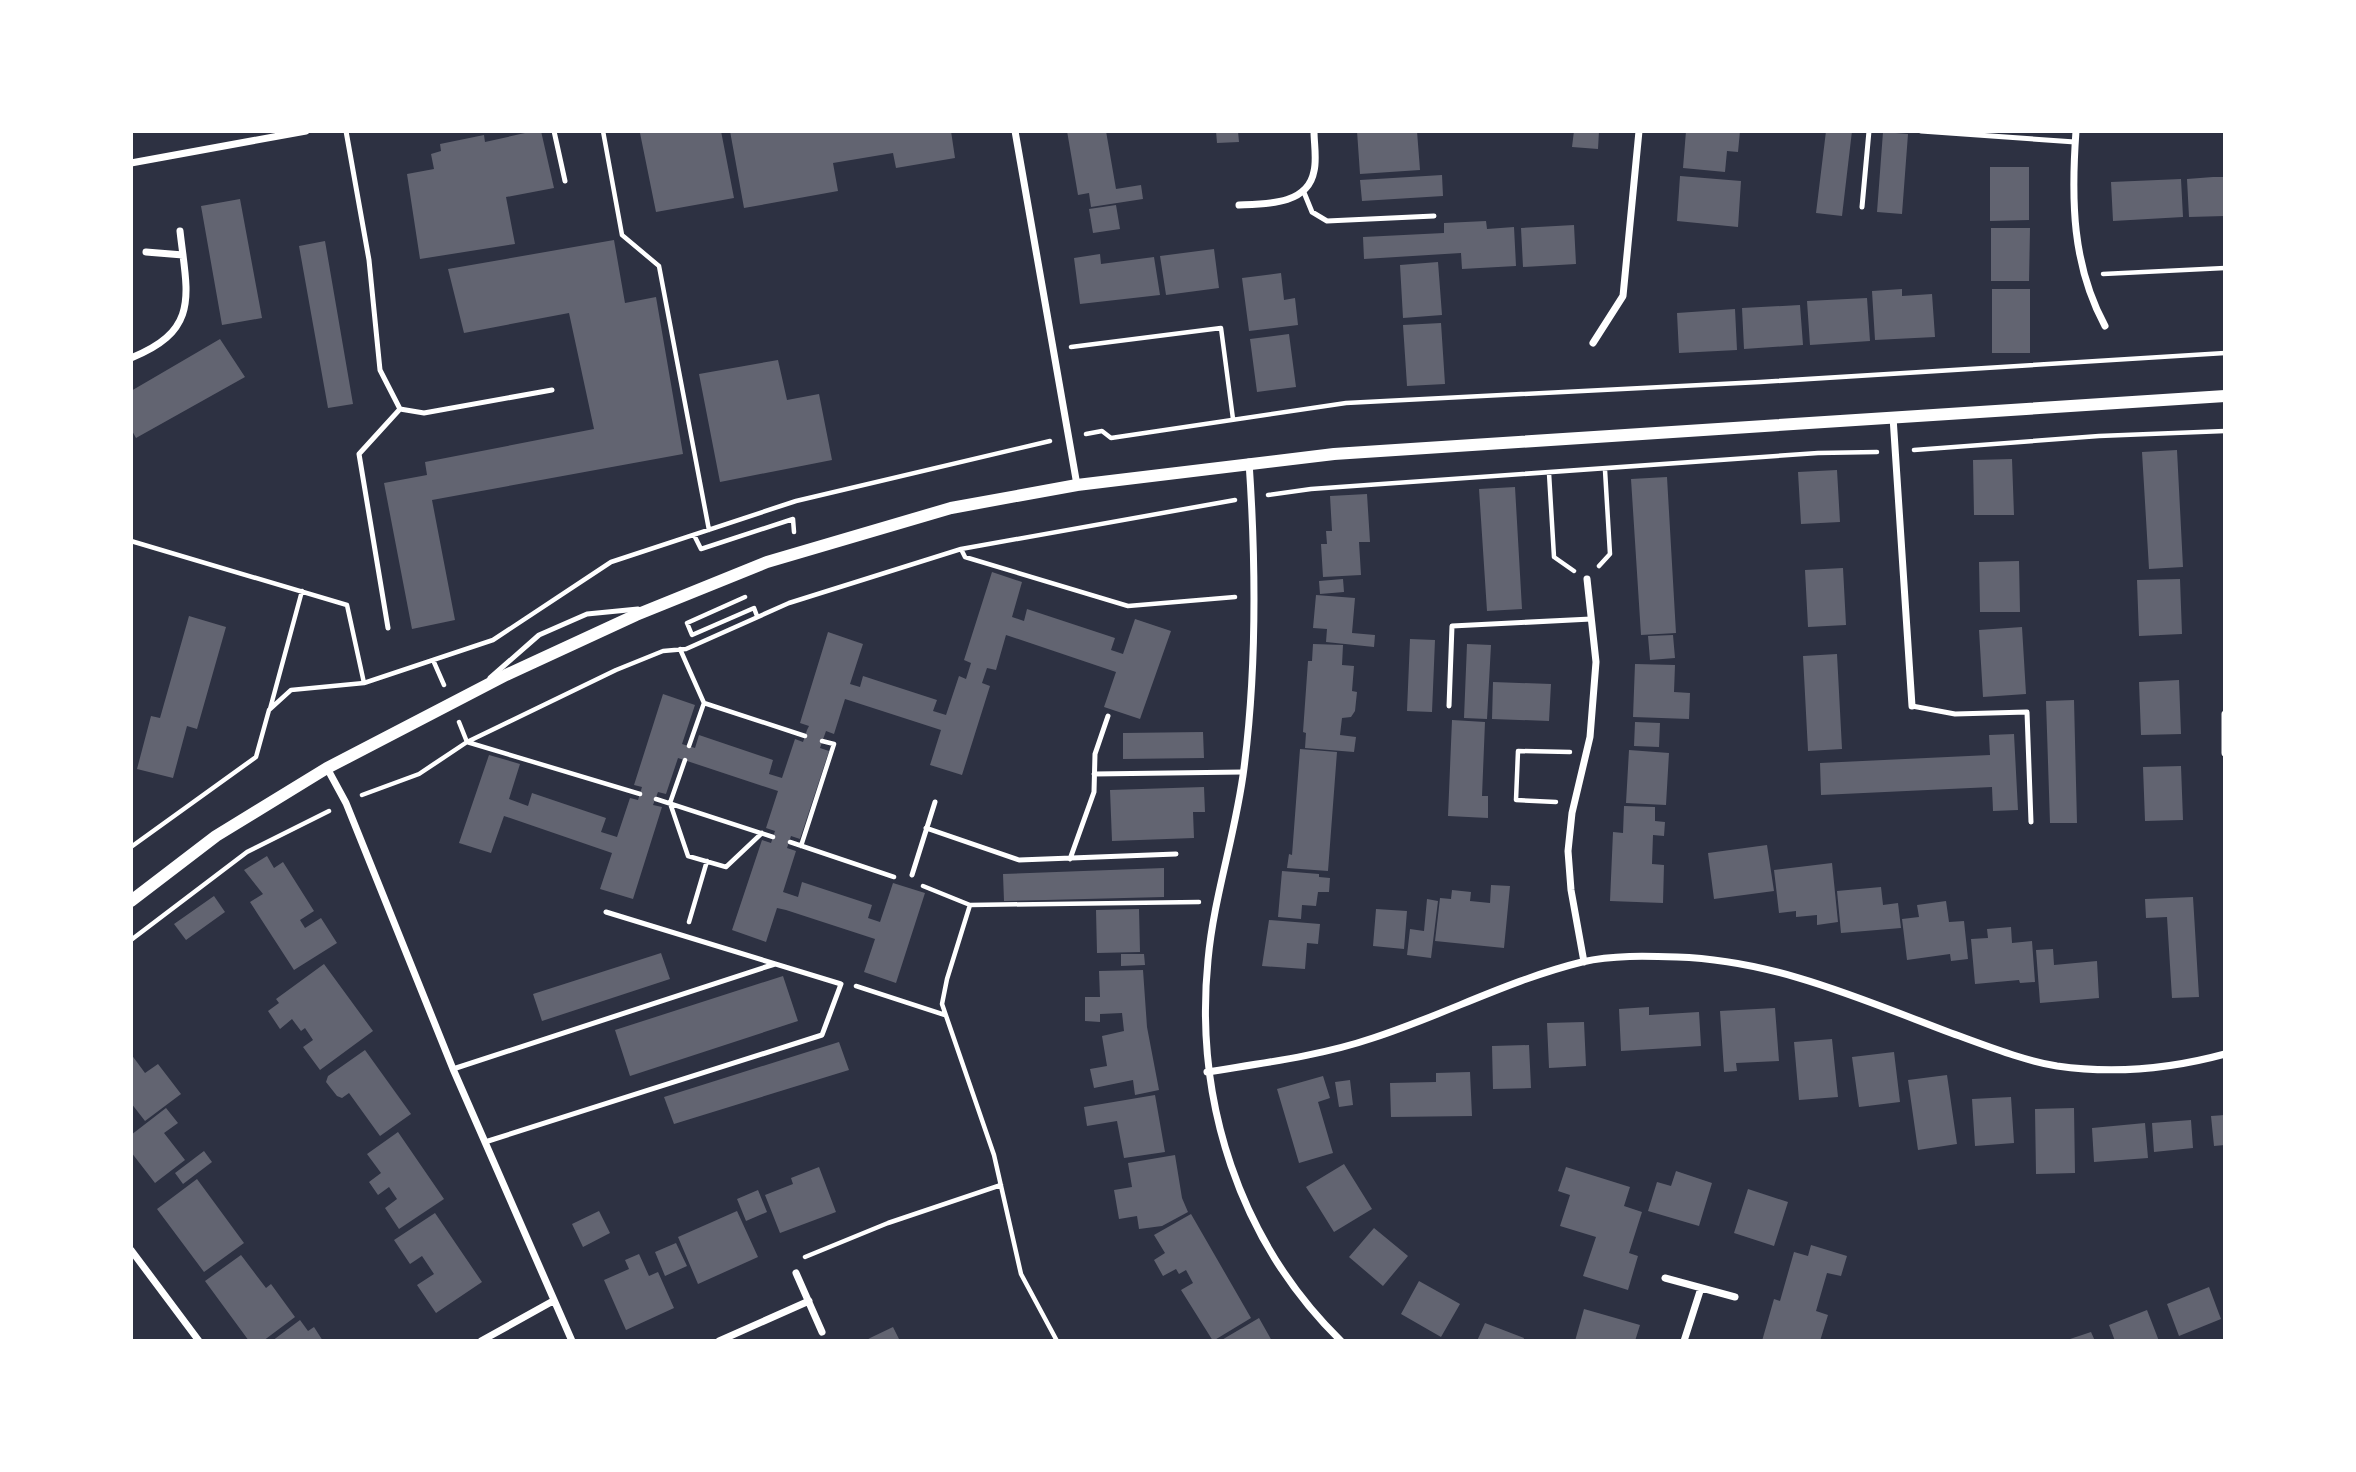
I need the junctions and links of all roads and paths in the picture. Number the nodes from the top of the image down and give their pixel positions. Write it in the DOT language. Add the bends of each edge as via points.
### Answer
graph roads {
  1 [pos="306,131"];
  2 [pos="346,131"];
  3 [pos="554,131"];
  4 [pos="603,131"];
  5 [pos="1015,131"];
  6 [pos="1314,131"];
  7 [pos="1639,131"];
  8 [pos="1869,131"];
  9 [pos="1922,131"];
  10 [pos="2076,131"];
  11 [pos="2075,142"];
  12 [pos="131,163"];
  13 [pos="565,181"];
  14 [pos="1303,190"];
  15 [pos="1239,205"];
  16 [pos="1862,207"];
  17 [pos="1434,216"];
  18 [pos="180,231"];
  19 [pos="146,253"];
  20 [pos="183,255"];
  21 [pos="2225,268"];
  22 [pos="2084,275"];
  23 [pos="2105,326"];
  24 [pos="1593,343"];
  25 [pos="1055,349"];
  26 [pos="2225,353"];
  27 [pos="131,358"];
  28 [pos="552,390"];
  29 [pos="2225,396"];
  30 [pos="400,409"];
  31 [pos="1893,416"];
  32 [pos="1233,419"];
  33 [pos="2225,431"];
  34 [pos="1069,436"];
  35 [pos="1895,452"];
  36 [pos="1249,462"];
  37 [pos="1605,470"];
  38 [pos="1549,473"];
  39 [pos="1077,485"];
  40 [pos="1251,497"];
  41 [pos="709,530"];
  42 [pos="694,535"];
  43 [pos="783,535"];
  44 [pos="131,541"];
  45 [pos="961,549"];
  46 [pos="1587,579"];
  47 [pos="302,591"];
  48 [pos="1254,595"];
  49 [pos="745,597"];
  50 [pos="653,608"];
  51 [pos="757,616"];
  52 [pos="1591,619"];
  53 [pos="388,628"];
  54 [pos="680,649"];
  55 [pos="364,683"];
  56 [pos="474,691"];
  57 [pos="704,703"];
  58 [pos="1449,706"];
  59 [pos="1912,706"];
  60 [pos="269,710"];
  61 [pos="2225,714"];
  62 [pos="1108,716"];
  63 [pos="805,736"];
  64 [pos="822,741"];
  65 [pos="467,742"];
  66 [pos="689,746"];
  67 [pos="1586,753"];
  68 [pos="2225,753"];
  69 [pos="685,760"];
  70 [pos="327,768"];
  71 [pos="1243,772"];
  72 [pos="1094,774"];
  73 [pos="640,794"];
  74 [pos="656,799"];
  75 [pos="935,802"];
  76 [pos="346,803"];
  77 [pos="670,803"];
  78 [pos="1575,803"];
  79 [pos="2031,822"];
  80 [pos="926,828"];
  81 [pos="762,833"];
  82 [pos="773,837"];
  83 [pos="789,842"];
  84 [pos="801,846"];
  85 [pos="131,847"];
  86 [pos="1176,854"];
  87 [pos="1070,859"];
  88 [pos="707,861"];
  89 [pos="897,877"];
  90 [pos="911,879"];
  91 [pos="131,901"];
  92 [pos="1217,902"];
  93 [pos="971,905"];
  94 [pos="606,912"];
  95 [pos="685,936"];
  96 [pos="131,940"];
  97 [pos="1584,962"];
  98 [pos="775,964"];
  99 [pos="841,984"];
  100 [pos="945,1015"];
  101 [pos="2225,1054"];
  102 [pos="453,1069"];
  103 [pos="1207,1072"];
  104 [pos="485,1142"];
  105 [pos="1001,1185"];
  106 [pos="131,1250"];
  107 [pos="796,1273"];
  108 [pos="1665,1278"];
  109 [pos="1701,1288"];
  110 [pos="1735,1297"];
  111 [pos="553,1301"];
  112 [pos="809,1301"];
  113 [pos="822,1332"];
  114 [pos="199,1341"];
  115 [pos="481,1341"];
  116 [pos="572,1341"];
  117 [pos="719,1341"];
  118 [pos="1058,1341"];
  119 [pos="1341,1341"];
  120 [pos="1684,1341"];
  1 -- 12 [label="street"];
  2 -- 30 [label="lane" via="369,260 380,370"];
  3 -- 13 [label="lane"];
  4 -- 41 [label="path" via="622,235 659,266"];
  5 -- 25 [label="street"];
  6 -- 14 [label="street" via="1314,172"];
  7 -- 24 [label="street" via="1623,296"];
  8 -- 16 [label="lane"];
  9 -- 11 [label="lane"];
  10 -- 11 [label="street"];
  11 -- 22 [label="street" via="2073,196"];
  14 -- 15 [label="street" via="1282,203"];
  14 -- 17 [label="lane" via="1312,212 1327,221"];
  18 -- 20 [label="street"];
  19 -- 20 [label="street"];
  20 -- 27 [label="street" via="187,307 177,330"];
  21 -- 22 [label="path"];
  22 -- 23 [label="street"];
  25 -- 32 [label="path" via="1222,328"];
  25 -- 34 [label="street"];
  26 -- 32 [label="path" via="1346,403"];
  28 -- 30 [label="lane" via="424,413"];
  29 -- 31 [label="street"];
  30 -- 53 [label="lane" via="359,454"];
  31 -- 35 [label="street"];
  31 -- 36 [label="street"];
  32 -- 34 [label="path" via="1111,438 1102,431"];
  33 -- 35 [label="path"];
  34 -- 39 [label="street"];
  34 -- 41 [label="path" via="796,501"];
  35 -- 37 [label="path" via="1818,453"];
  35 -- 59 [label="street"];
  36 -- 39 [label="street"];
  36 -- 40 [label="street"];
  37 -- 38 [label="path"];
  37 -- 46 [label="path" via="1610,554"];
  38 -- 40 [label="path"];
  38 -- 46 [label="path" via="1554,557"];
  39 -- 50 [label="street" via="951,508 835,541 767,562"];
  40 -- 45 [label="path"];
  40 -- 48 [label="street"];
  41 -- 42 [label="path"];
  42 -- 43 [label="path" via="701,549 793,519 796,531"];
  42 -- 55 [label="path" via="611,562 493,640"];
  44 -- 47 [label="path"];
  45 -- 48 [label="path" via="965,557 1128,606"];
  45 -- 51 [label="path"];
  46 -- 52 [label="street"];
  47 -- 55 [label="path" via="347,604"];
  47 -- 60 [label="path"];
  48 -- 71 [label="street" via="1251,714"];
  49 -- 51 [label="path" via="687,623 692,635 754,608"];
  50 -- 56 [label="street"];
  50 -- 56 [label="lane" via="587,614 539,635"];
  51 -- 54 [label="path"];
  52 -- 58 [label="lane" via="1452,626"];
  52 -- 67 [label="street" via="1596,662"];
  54 -- 57 [label="path"];
  54 -- 65 [label="path" via="616,670"];
  55 -- 60 [label="path" via="291,690"];
  56 -- 70 [label="street"];
  57 -- 63 [label="path"];
  57 -- 66 [label="path"];
  59 -- 79 [label="lane" via="1955,714 2027,712"];
  60 -- 85 [label="path" via="256,757"];
  61 -- 68 [label="street"];
  62 -- 72 [label="lane" via="1095,754"];
  64 -- 84 [label="path" via="834,744"];
  65 -- 73 [label="path"];
  65 -- 76 [label="path" via="419,774"];
  67 -- 78 [label="street"];
  67 -- 78 [label="path" via="1518,751 1516,800"];
  69 -- 77 [label="path"];
  70 -- 76 [label="street"];
  70 -- 91 [label="street" via="216,836"];
  71 -- 72 [label="lane"];
  71 -- 92 [label="street"];
  72 -- 87 [label="lane" via="1094,792"];
  74 -- 77 [label="path"];
  75 -- 80 [label="lane"];
  76 -- 96 [label="path" via="247,852"];
  76 -- 102 [label="street"];
  77 -- 81 [label="path"];
  77 -- 88 [label="path" via="688,856"];
  78 -- 97 [label="street" via="1568,850"];
  80 -- 87 [label="lane" via="1019,860"];
  80 -- 90 [label="lane"];
  81 -- 82 [label="path"];
  81 -- 88 [label="path" via="726,867"];
  83 -- 84 [label="path"];
  84 -- 89 [label="path"];
  86 -- 87 [label="lane"];
  88 -- 95 [label="path"];
  90 -- 93 [label="path"];
  92 -- 93 [label="path"];
  92 -- 103 [label="street" via="1208,959"];
  93 -- 100 [label="path" via="947,979 942,1004"];
  94 -- 95 [label="lane"];
  95 -- 98 [label="lane"];
  97 -- 101 [label="street" via="1629,956 1744,962 1788,972 2002,1052 2055,1066 2146,1069"];
  97 -- 103 [label="street" via="1477,996 1372,1038 1304,1056"];
  98 -- 99 [label="lane"];
  98 -- 102 [label="lane"];
  99 -- 100 [label="path"];
  99 -- 104 [label="lane" via="822,1035"];
  100 -- 105 [label="path"];
  102 -- 104 [label="street"];
  103 -- 119 [label="street" via="1220,1134 1257,1226 1288,1279"];
  104 -- 111 [label="street"];
  105 -- 107 [label="path" via="806,1255"];
  105 -- 118 [label="path" via="1021,1274"];
  106 -- 114 [label="street"];
  107 -- 112 [label="street"];
  108 -- 109 [label="street"];
  109 -- 110 [label="street"];
  109 -- 120 [label="street"];
  111 -- 115 [label="street"];
  111 -- 116 [label="street"];
  112 -- 113 [label="street"];
  112 -- 117 [label="street"];
}
